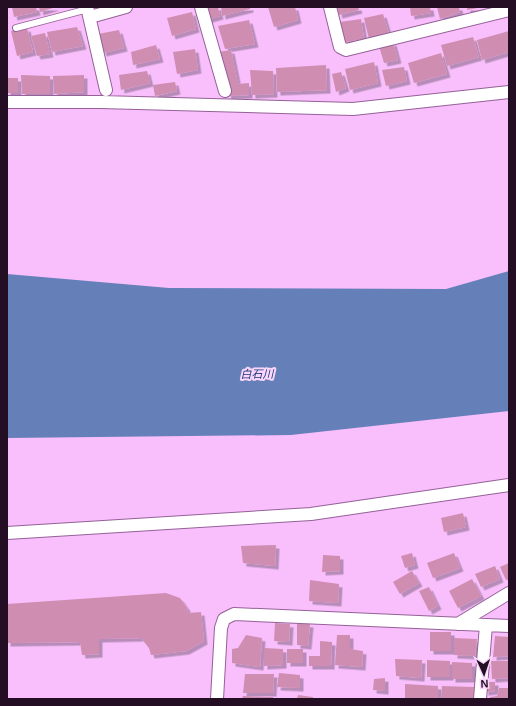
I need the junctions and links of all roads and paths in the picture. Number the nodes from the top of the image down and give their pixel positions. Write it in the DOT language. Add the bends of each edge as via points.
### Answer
graph roads {
  1 [pos="126,7"];
  2 [pos="201,7"];
  3 [pos="330,7"];
  4 [pos="509,10"];
  5 [pos="88,11"];
  6 [pos="16,28"];
  7 [pos="106,90"];
  8 [pos="225,91"];
  9 [pos="509,92"];
  10 [pos="7,102"];
  11 [pos="509,485"];
  12 [pos="7,533"];
  13 [pos="509,593"];
  14 [pos="458,624"];
  15 [pos="486,625"];
  16 [pos="509,626"];
  17 [pos="217,699"];
  18 [pos="480,699"];
  1 -- 5 [label="street"];
  2 -- 8 [label="street"];
  3 -- 4 [label="street" via="336,38 340,47 346,50"];
  5 -- 6 [label="lane"];
  5 -- 7 [label="street"];
  9 -- 10 [label="street" via="353,109"];
  11 -- 12 [label="street" via="311,514"];
  13 -- 14 [label="street"];
  14 -- 15 [label="street"];
  14 -- 17 [label="street" via="234,614 224,619 221,628"];
  15 -- 16 [label="street"];
  15 -- 18 [label="street"];
}
